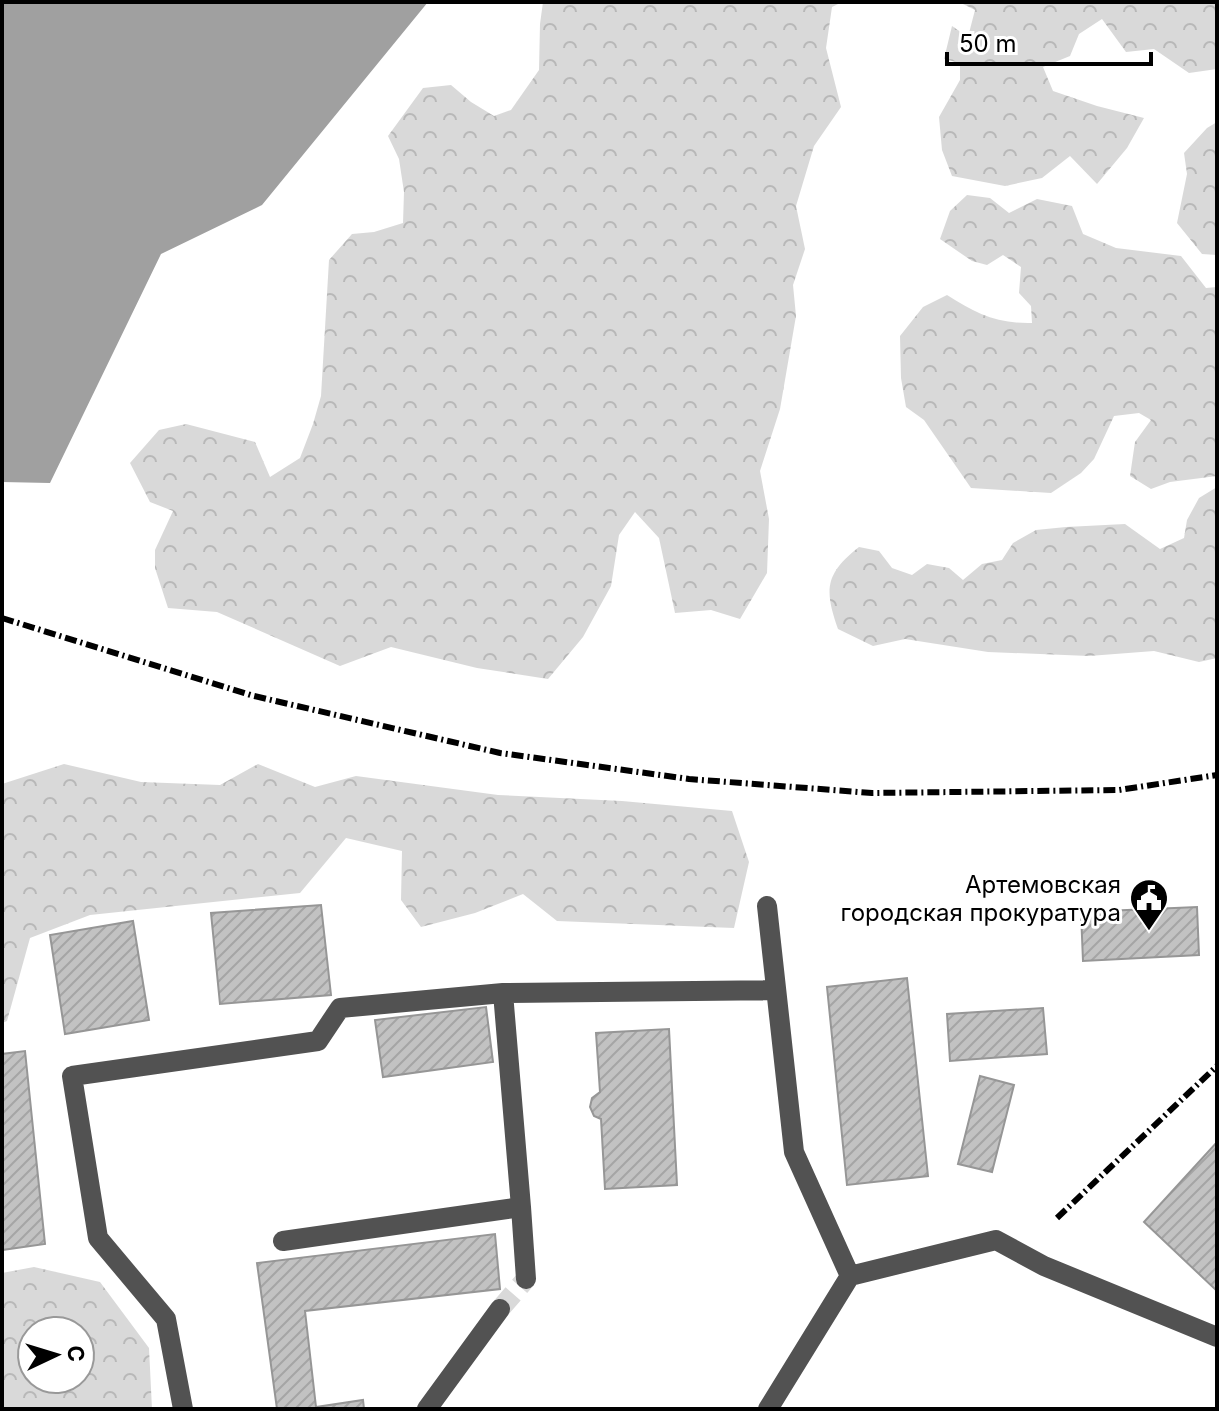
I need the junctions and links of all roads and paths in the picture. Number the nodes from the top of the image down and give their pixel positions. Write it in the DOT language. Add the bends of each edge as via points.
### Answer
graph roads {
  1 [pos="767,906"];
  2 [pos="776,990"];
  3 [pos="503,993"];
  4 [pos="521,1207"];
  5 [pos="283,1241"];
  6 [pos="850,1276"];
  7 [pos="526,1279"];
  8 [pos="500,1309"];
  9 [pos="1217,1337"];
  10 [pos="183,1409"];
  11 [pos="427,1409"];
  12 [pos="768,1409"];
  1 -- 2 [label="street"];
  2 -- 3 [label="street"];
  2 -- 6 [label="street" via="794,1152"];
  3 -- 4 [label="street"];
  3 -- 10 [label="street" via="340,1008 318,1041 72,1076 98,1238 166,1319"];
  4 -- 5 [label="street"];
  4 -- 7 [label="street"];
  6 -- 9 [label="street" via="996,1240 1044,1266"];
  6 -- 12 [label="street"];
  8 -- 11 [label="street"];
}
